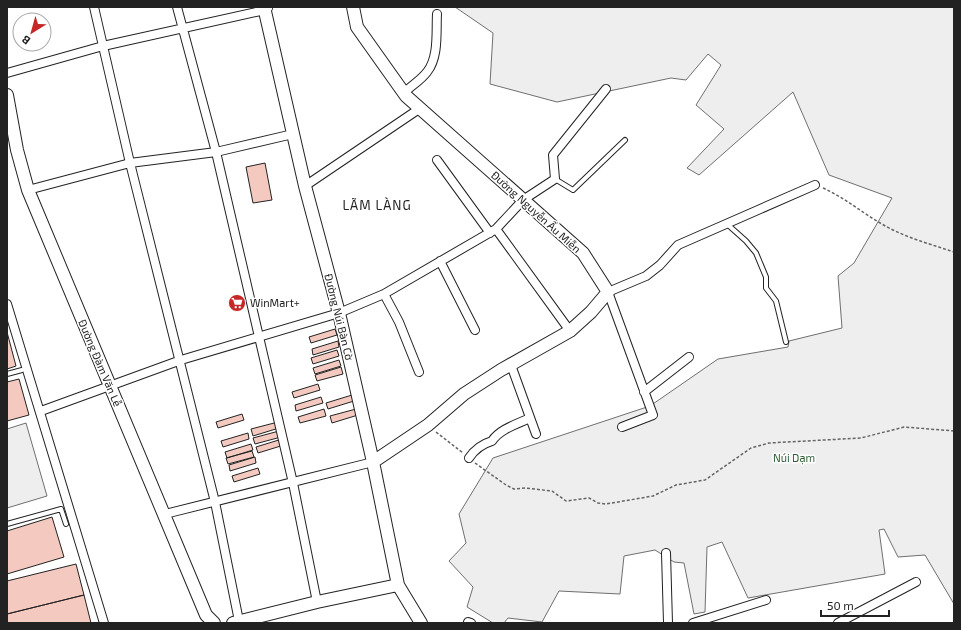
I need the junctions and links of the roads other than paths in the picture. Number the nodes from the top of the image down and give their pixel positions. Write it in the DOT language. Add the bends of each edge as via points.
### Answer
graph roads {
  1 [pos="94,7"];
  2 [pos="177,7"];
  3 [pos="353,7"];
  4 [pos="266,8"];
  5 [pos="437,14"];
  6 [pos="182,27"];
  7 [pos="102,46"];
  8 [pos="7,73"];
  9 [pos="606,90"];
  10 [pos="404,93"];
  11 [pos="7,94"];
  12 [pos="419,109"];
  13 [pos="292,134"];
  14 [pos="625,140"];
  15 [pos="216,152"];
  16 [pos="437,160"];
  17 [pos="130,163"];
  18 [pos="555,179"];
  19 [pos="815,185"];
  20 [pos="305,186"];
  21 [pos="28,190"];
  22 [pos="523,200"];
  23 [pos="727,224"];
  24 [pos="493,231"];
  25 [pos="440,262"];
  26 [pos="608,292"];
  27 [pos="384,294"];
  28 [pos="7,304"];
  29 [pos="338,313"];
  30 [pos="475,330"];
  31 [pos="570,331"];
  32 [pos="259,336"];
  33 [pos="786,342"];
  34 [pos="689,357"];
  35 [pos="181,360"];
  36 [pos="510,365"];
  37 [pos="22,370"];
  38 [pos="419,372"];
  39 [pos="7,374"];
  40 [pos="110,385"];
  41 [pos="644,392"];
  42 [pos="41,411"];
  43 [pos="530,418"];
  44 [pos="622,426"];
  45 [pos="536,434"];
  46 [pos="469,458"];
  47 [pos="373,462"];
  48 [pos="293,483"];
  49 [pos="215,502"];
  50 [pos="164,514"];
  51 [pos="7,524"];
  52 [pos="66,524"];
  53 [pos="666,553"];
  54 [pos="916,582"];
  55 [pos="398,585"];
  56 [pos="766,600"];
  57 [pos="317,602"];
  58 [pos="236,622"];
  59 [pos="104,623"];
  60 [pos="214,623"];
  61 [pos="421,623"];
  62 [pos="668,623"];
  63 [pos="693,623"];
  64 [pos="838,623"];
  1 -- 7 [label="street"];
  2 -- 6 [label="street"];
  3 -- 10 [label="street, Đường Nguyễn Ấu Miễn" via="357,28"];
  4 -- 6 [label="street"];
  4 -- 13 [label="street, Đường Núi Bàn Cờ"];
  5 -- 10 [label="street" via="432,64"];
  6 -- 7 [label="street"];
  6 -- 15 [label="street"];
  7 -- 8 [label="street"];
  7 -- 17 [label="street"];
  9 -- 18 [label="street" via="553,155"];
  10 -- 12 [label="street, Đường Nguyễn Ấu Miễn"];
  11 -- 21 [label="street, Đường Đàm Văn Lễ" via="17,150"];
  12 -- 20 [label="street"];
  12 -- 22 [label="street, Đường Nguyễn Ấu Miễn"];
  13 -- 15 [label="street"];
  13 -- 20 [label="street, Đường Núi Bàn Cờ"];
  14 -- 18 [label="lane" via="573,190"];
  15 -- 17 [label="street"];
  15 -- 32 [label="street"];
  16 -- 24 [label="street"];
  17 -- 21 [label="street"];
  17 -- 35 [label="street"];
  18 -- 22 [label="street"];
  19 -- 23 [label="street"];
  20 -- 29 [label="street, Đường Núi Bàn Cờ"];
  21 -- 40 [label="street, Đường Đàm Văn Lễ"];
  22 -- 24 [label="street"];
  22 -- 26 [label="street, Đường Nguyễn Ấu Miễn" via="583,253"];
  23 -- 26 [label="street" via="678,245 646,276"];
  23 -- 33 [label="lane" via="756,253 766,277 766,288 776,301"];
  24 -- 25 [label="street"];
  24 -- 31 [label="street"];
  25 -- 27 [label="street"];
  25 -- 30 [label="street"];
  26 -- 31 [label="street"];
  26 -- 41 [label="street"];
  27 -- 29 [label="street"];
  27 -- 38 [label="street" via="399,322"];
  28 -- 42 [label="street"];
  29 -- 32 [label="street"];
  29 -- 47 [label="street, Đường Núi Bàn Cờ"];
  31 -- 36 [label="street"];
  32 -- 35 [label="street"];
  32 -- 48 [label="street"];
  34 -- 41 [label="street"];
  35 -- 40 [label="street"];
  35 -- 49 [label="street"];
  36 -- 43 [label="street"];
  36 -- 47 [label="street" via="464,394 428,425"];
  37 -- 39 [label="lane"];
  40 -- 42 [label="street"];
  40 -- 50 [label="street, Đường Đàm Văn Lễ"];
  41 -- 44 [label="street" via="653,415"];
  42 -- 59 [label="street"];
  43 -- 45 [label="street"];
  43 -- 46 [label="street" via="474,450"];
  47 -- 48 [label="street"];
  47 -- 55 [label="street, Đường Núi Bàn Cờ"];
  48 -- 49 [label="street"];
  48 -- 57 [label="street"];
  49 -- 50 [label="street"];
  49 -- 58 [label="street"];
  50 -- 60 [label="street, Đường Đàm Văn Lễ" via="206,615"];
  51 -- 52 [label="lane" via="60,509"];
  53 -- 62 [label="street"];
  54 -- 64 [label="street"];
  55 -- 57 [label="street"];
  55 -- 61 [label="street, Đường Núi Bàn Cờ"];
  56 -- 63 [label="street"];
  57 -- 58 [label="street"];
}
